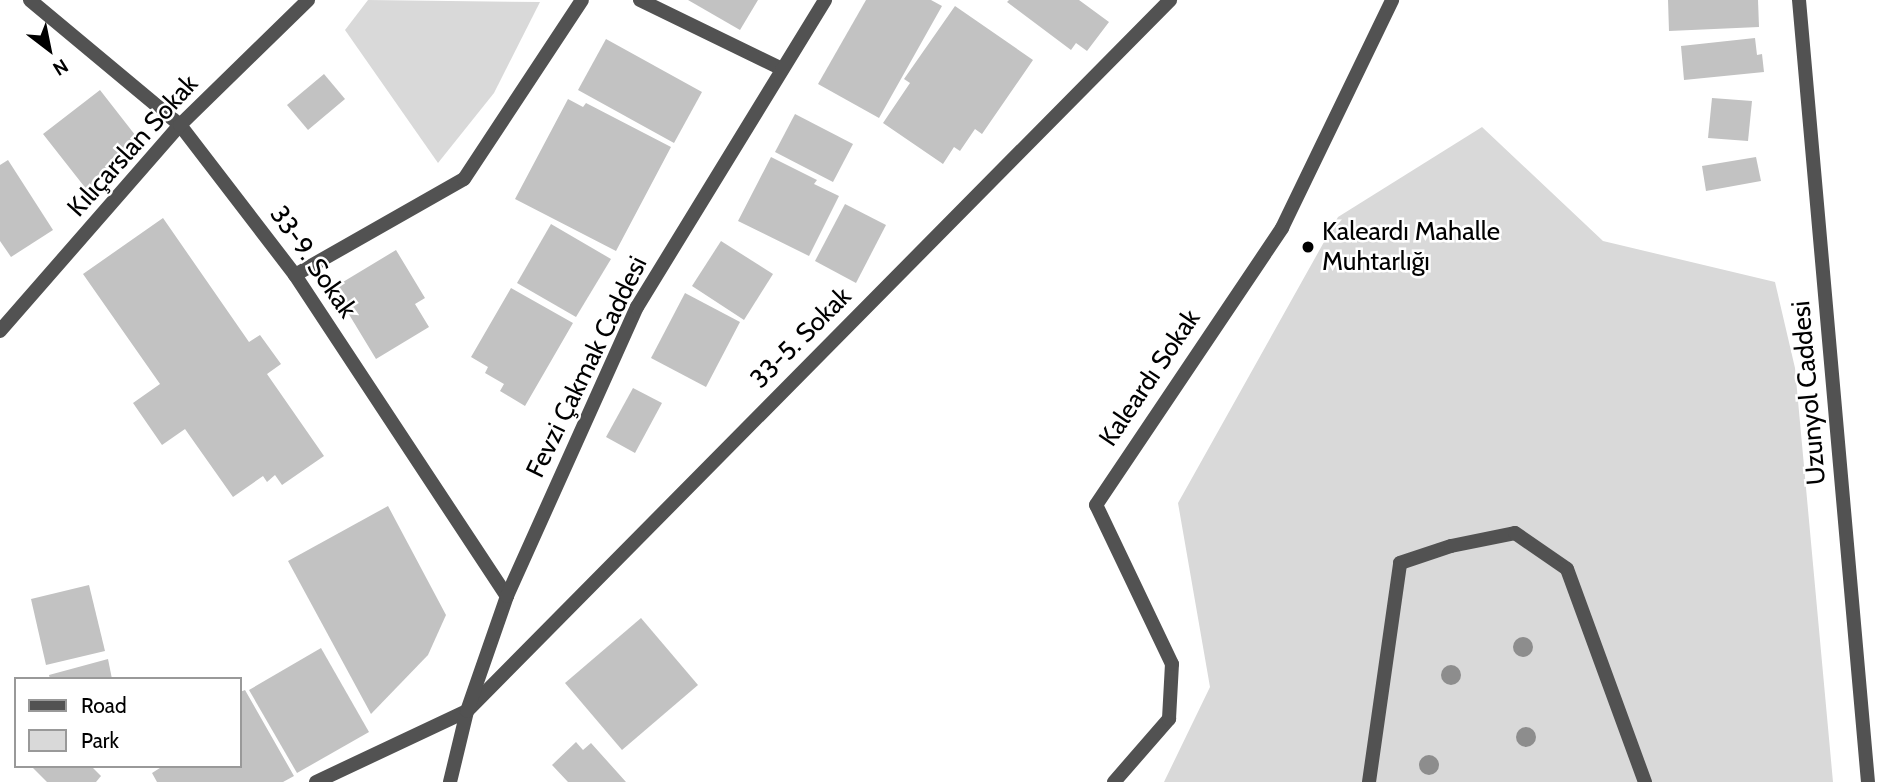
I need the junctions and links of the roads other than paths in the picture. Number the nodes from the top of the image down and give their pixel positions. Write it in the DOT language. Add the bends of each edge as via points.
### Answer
graph roads {
  1 [pos="30,0"];
  2 [pos="308,0"];
  3 [pos="582,0"];
  4 [pos="640,0"];
  5 [pos="825,0"];
  6 [pos="1170,0"];
  7 [pos="1392,0"];
  8 [pos="1800,0"];
  9 [pos="782,69"];
  10 [pos="180,125"];
  11 [pos="295,275"];
  12 [pos="0,331"];
  13 [pos="507,596"];
  14 [pos="467,710"];
  15 [pos="316,782"];
  16 [pos="450,782"];
  17 [pos="1114,782"];
  18 [pos="1369,782"];
  19 [pos="1645,782"];
  20 [pos="1868,782"];
  1 -- 10 [label="street, 33-9. Sokak"];
  2 -- 10 [label="street, Kılıçarslan Sokak"];
  3 -- 11 [label="street" via="464,179"];
  4 -- 9 [label="street"];
  5 -- 9 [label="street, Fevzi Çakmak Caddesi"];
  6 -- 14 [label="street, 33-5. Sokak"];
  7 -- 17 [label="street, Kaleardı Sokak" via="1282,228 1096,505 1172,664 1169,719"];
  8 -- 20 [label="street, Uzunyol Caddesi"];
  9 -- 13 [label="street, Fevzi Çakmak Caddesi" via="637,307"];
  10 -- 11 [label="street, 33-9. Sokak"];
  10 -- 12 [label="street, Kılıçarslan Sokak"];
  11 -- 13 [label="street, 33-9. Sokak"];
  13 -- 14 [label="street, Fevzi Çakmak Caddesi"];
  14 -- 15 [label="street"];
  14 -- 16 [label="street, Fevzi Çakmak Caddesi"];
  18 -- 19 [label="street" via="1400,563 1451,546 1515,533 1567,569"];
}
